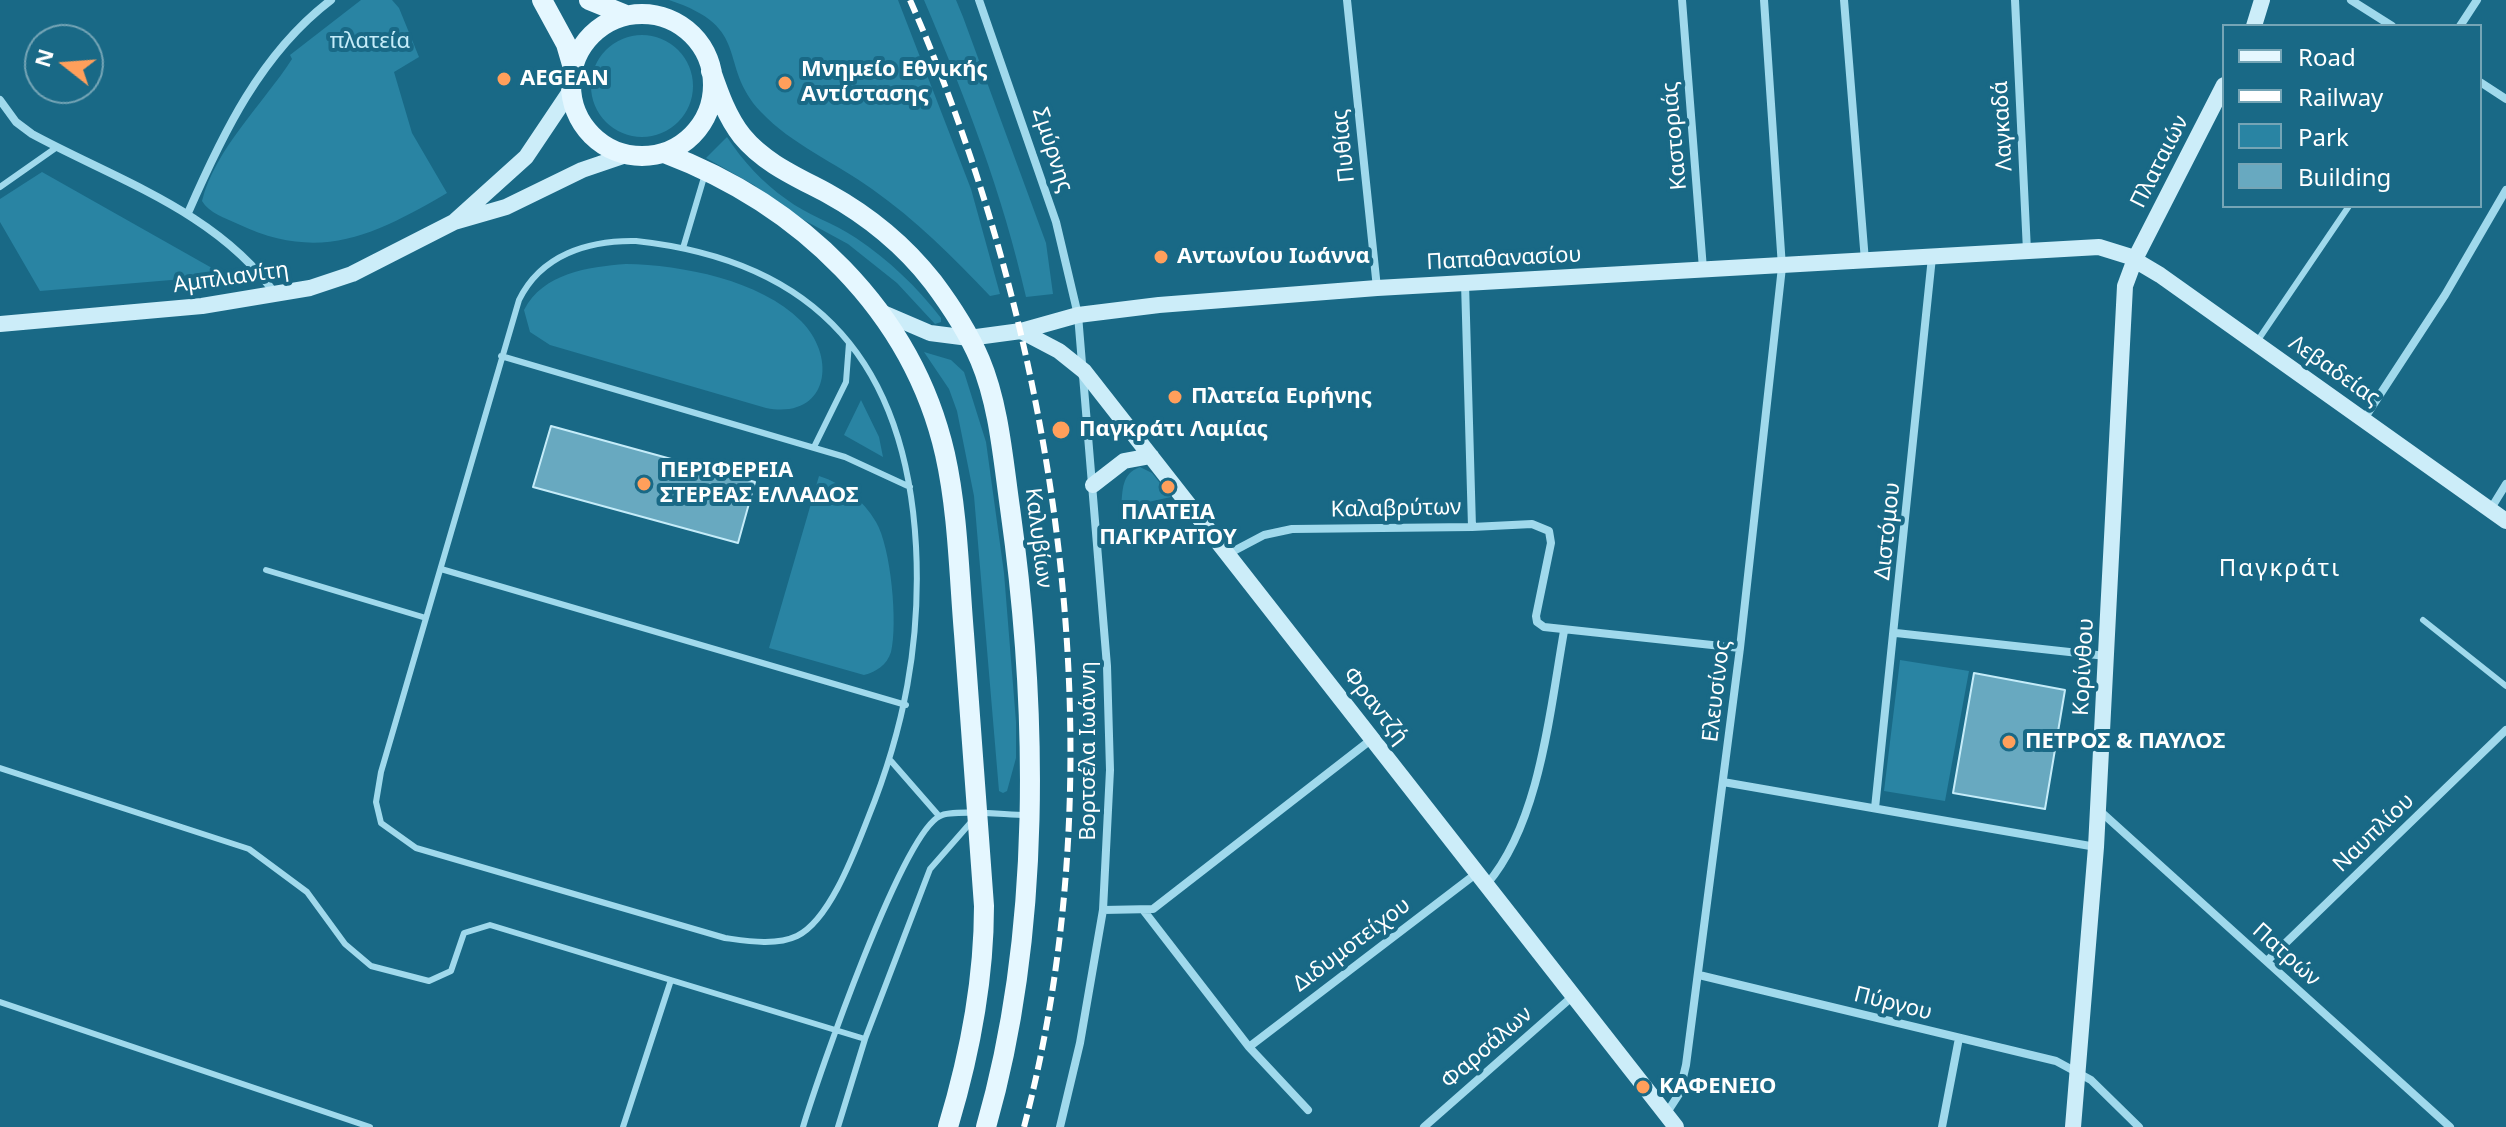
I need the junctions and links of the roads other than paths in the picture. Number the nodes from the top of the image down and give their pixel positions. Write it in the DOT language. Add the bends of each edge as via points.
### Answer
graph roads {
  1 [pos="331,0"];
  2 [pos="542,0"];
  3 [pos="589,0"];
  4 [pos="979,0"];
  5 [pos="1347,0"];
  6 [pos="1682,0"];
  7 [pos="1764,0"];
  8 [pos="1844,0"];
  9 [pos="2015,0"];
  10 [pos="2262,0"];
  11 [pos="2351,0"];
  12 [pos="2477,0"];
  13 [pos="626,15"];
  14 [pos="2255,24"];
  15 [pos="2389,24"];
  16 [pos="2461,24"];
  17 [pos="573,68"];
  18 [pos="711,71"];
  19 [pos="2482,83"];
  20 [pos="2222,89"];
  21 [pos="571,90"];
  22 [pos="2506,99"];
  23 [pos="0,100"];
  24 [pos="57,147"];
  25 [pos="664,153"];
  26 [pos="626,155"];
  27 [pos="706,170"];
  28 [pos="0,187"];
  29 [pos="2506,190"];
  30 [pos="2348,208"];
  31 [pos="188,213"];
  32 [pos="454,222"];
  33 [pos="683,248"];
  34 [pos="2027,251"];
  35 [pos="1932,256"];
  36 [pos="2135,259"];
  37 [pos="1865,261"];
  38 [pos="1782,267"];
  39 [pos="1703,269"];
  40 [pos="1465,283"];
  41 [pos="1377,288"];
  42 [pos="276,295"];
  43 [pos="881,312"];
  44 [pos="1078,315"];
  45 [pos="0,324"];
  46 [pos="1021,331"];
  47 [pos="969,338"];
  48 [pos="849,341"];
  49 [pos="2256,343"];
  50 [pos="501,356"];
  51 [pos="1084,371"];
  52 [pos="2364,419"];
  53 [pos="814,447"];
  54 [pos="1151,456"];
  55 [pos="2506,484"];
  56 [pos="1093,485"];
  57 [pos="910,487"];
  58 [pos="2490,510"];
  59 [pos="2506,521"];
  60 [pos="1472,527"];
  61 [pos="1228,554"];
  62 [pos="441,569"];
  63 [pos="266,570"];
  64 [pos="426,618"];
  65 [pos="2423,620"];
  66 [pos="1564,631"];
  67 [pos="1896,633"];
  68 [pos="1740,648"];
  69 [pos="2107,656"];
  70 [pos="2506,686"];
  71 [pos="906,705"];
  72 [pos="2506,730"];
  73 [pos="1373,738"];
  74 [pos="891,761"];
  75 [pos="0,768"];
  76 [pos="1723,782"];
  77 [pos="1875,808"];
  78 [pos="2098,809"];
  79 [pos="1028,815"];
  80 [pos="939,816"];
  81 [pos="977,816"];
  82 [pos="2096,847"];
  83 [pos="1482,879"];
  84 [pos="1103,910"];
  85 [pos="1144,911"];
  86 [pos="2267,961"];
  87 [pos="1699,975"];
  88 [pos="671,980"];
  89 [pos="1573,995"];
  90 [pos="0,1002"];
  91 [pos="835,1028"];
  92 [pos="1959,1038"];
  93 [pos="865,1039"];
  94 [pos="1249,1047"];
  95 [pos="2078,1070"];
  96 [pos="1308,1110"];
  97 [pos="1671,1120"];
  98 [pos="370,1127"];
  99 [pos="623,1127"];
  100 [pos="803,1127"];
  101 [pos="838,1127"];
  102 [pos="948,1127"];
  103 [pos="986,1127"];
  104 [pos="1060,1127"];
  105 [pos="1424,1127"];
  106 [pos="1942,1127"];
  107 [pos="2073,1127"];
  108 [pos="2139,1127"];
  109 [pos="2450,1127"];
  1 -- 31 [label="street" via="264,71 214,154"];
  2 -- 17 [label="main road"];
  3 -- 13 [label="main road"];
  4 -- 44 [label="street, Σμύρνης" via="1056,222"];
  5 -- 41 [label="street, Πυθίας"];
  6 -- 39 [label="street, Καστοριάς"];
  7 -- 38 [label="street, Ελευσίνος"];
  8 -- 37 [label="street"];
  9 -- 34 [label="street, Λαγκαδά"];
  10 -- 14 [label="main road"];
  11 -- 15 [label="street"];
  12 -- 16 [label="street"];
  13 -- 17 [label="main road" via="592,34"];
  13 -- 18 [label="main road" via="649,14 681,25 704,49"];
  17 -- 21 [label="main road"];
  18 -- 25 [label="main road" via="712,96 703,121 687,140"];
  18 -- 47 [label="main road, Καλυβίων" via="744,138 898,244 933,283"];
  19 -- 22 [label="street"];
  20 -- 36 [label="main road, Πλαταιών"];
  21 -- 26 [label="main road" via="577,115 592,136"];
  21 -- 32 [label="main road, Αμπλιανίτη" via="526,157"];
  23 -- 24 [label="street" via="16,122"];
  24 -- 28 [label="lane"];
  24 -- 31 [label="street"];
  25 -- 26 [label="main road"];
  25 -- 27 [label="main road"];
  26 -- 32 [label="main road, Αμπλιανίτη" via="506,207"];
  27 -- 33 [label="lane"];
  27 -- 43 [label="main road" via="817,242"];
  29 -- 52 [label="street"];
  30 -- 49 [label="lane"];
  31 -- 42 [label="street" via="238,251"];
  32 -- 42 [label="main road, Αμπλιανίτη" via="352,274"];
  33 -- 48 [label="lane" via="771,278 817,310"];
  33 -- 50 [label="lane" via="611,241 556,258 523,291"];
  34 -- 35 [label="main road, Παπαθανασίου"];
  34 -- 36 [label="main road, Παπαθανασίου" via="2093,246"];
  35 -- 37 [label="main road, Παπαθανασίου"];
  35 -- 67 [label="street, Διστόμου"];
  36 -- 49 [label="main road, Λεβαδείας"];
  36 -- 69 [label="main road, Κορίνθου" via="2124,300"];
  37 -- 38 [label="main road, Παπαθανασίου"];
  38 -- 39 [label="main road, Παπαθανασίου"];
  38 -- 68 [label="street, Ελευσίνος"];
  39 -- 40 [label="main road, Παπαθανασίου"];
  40 -- 41 [label="main road, Παπαθανασίου"];
  40 -- 60 [label="street, Καλαβρύτων"];
  41 -- 44 [label="main road, Παπαθανασίου"];
  42 -- 45 [label="main road, Αμπλιανίτη"];
  43 -- 47 [label="main road, Παπαθανασίου" via="930,333"];
  43 -- 81 [label="main road" via="926,388 950,479"];
  44 -- 46 [label="main road, Παπαθανασίου"];
  44 -- 51 [label="street, Σμύρνης"];
  46 -- 47 [label="main road, Παπαθανασίου"];
  46 -- 51 [label="main road, Φραντζή"];
  47 -- 79 [label="main road, Καλυβίων" via="988,382 1013,529 1027,670"];
  48 -- 53 [label="lane" via="846,382"];
  48 -- 57 [label="lane" via="883,396"];
  49 -- 52 [label="main road, Λεβαδείας"];
  50 -- 53 [label="lane"];
  50 -- 62 [label="lane"];
  51 -- 54 [label="main road, Φραντζή"];
  51 -- 56 [label="street, Βορτσέλα Ιωάννη"];
  52 -- 58 [label="main road, Λεβαδείας"];
  53 -- 57 [label="lane"];
  54 -- 56 [label="main road" via="1124,461"];
  54 -- 61 [label="main road, Φραντζή"];
  55 -- 58 [label="street"];
  56 -- 84 [label="street, Βορτσέλα Ιωάννη" via="1109,712"];
  57 -- 71 [label="lane" via="917,618"];
  58 -- 59 [label="main road, Λεβαδείας"];
  60 -- 61 [label="street, Καλαβρύτων" via="1292,529 1264,535"];
  60 -- 66 [label="street" via="1532,524 1549,531 1536,620"];
  61 -- 73 [label="main road, Φραντζή"];
  62 -- 64 [label="lane"];
  62 -- 71 [label="lane"];
  63 -- 64 [label="lane"];
  64 -- 74 [label="lane" via="376,802 381,823 416,848 725,938 758,943 797,936 829,904"];
  65 -- 70 [label="lane"];
  66 -- 68 [label="street"];
  66 -- 83 [label="street, Διδυμοτείχου" via="1525,812 1503,866"];
  67 -- 69 [label="street"];
  67 -- 77 [label="street, Διστόμου"];
  68 -- 76 [label="street, Ελευσίνος"];
  69 -- 78 [label="main road, Κορίνθου"];
  71 -- 74 [label="lane"];
  72 -- 86 [label="street, Ναυπλίου"];
  73 -- 83 [label="main road, Φραντζή"];
  73 -- 85 [label="street"];
  74 -- 80 [label="lane"];
  75 -- 88 [label="lane" via="249,849 307,892 345,944 371,966 429,981 451,971 464,933 490,925"];
  76 -- 77 [label="street"];
  76 -- 87 [label="street, Ελευσίνος"];
  77 -- 82 [label="street"];
  78 -- 82 [label="main road, Κορίνθου"];
  78 -- 86 [label="street, Πατρών"];
  79 -- 81 [label="lane"];
  79 -- 103 [label="main road, Καλυβίων" via="1012,1014"];
  80 -- 81 [label="lane"];
  80 -- 91 [label="lane" via="921,836 897,881"];
  81 -- 93 [label="lane" via="930,869"];
  81 -- 102 [label="main road" via="984,906 982,970 969,1053"];
  82 -- 95 [label="main road, Κορίνθου"];
  83 -- 89 [label="main road, Φραντζή"];
  83 -- 94 [label="street, Διδυμοτείχου"];
  84 -- 85 [label="street"];
  84 -- 104 [label="street, Βορτσέλα Ιωάννη"];
  85 -- 94 [label="street"];
  86 -- 109 [label="street, Πατρών"];
  87 -- 92 [label="street, Πύργου"];
  87 -- 97 [label="street, Ελευσίνος" via="1684,1078"];
  88 -- 91 [label="lane"];
  88 -- 99 [label="lane"];
  89 -- 97 [label="main road, Φραντζή"];
  89 -- 105 [label="street, Φαρσάλων"];
  90 -- 98 [label="lane"];
  91 -- 93 [label="lane"];
  91 -- 100 [label="lane"];
  92 -- 95 [label="street, Πύργου"];
  92 -- 106 [label="street"];
  93 -- 101 [label="lane"];
  94 -- 96 [label="street"];
  95 -- 107 [label="main road, Κορίνθου"];
  95 -- 108 [label="street"];
}
